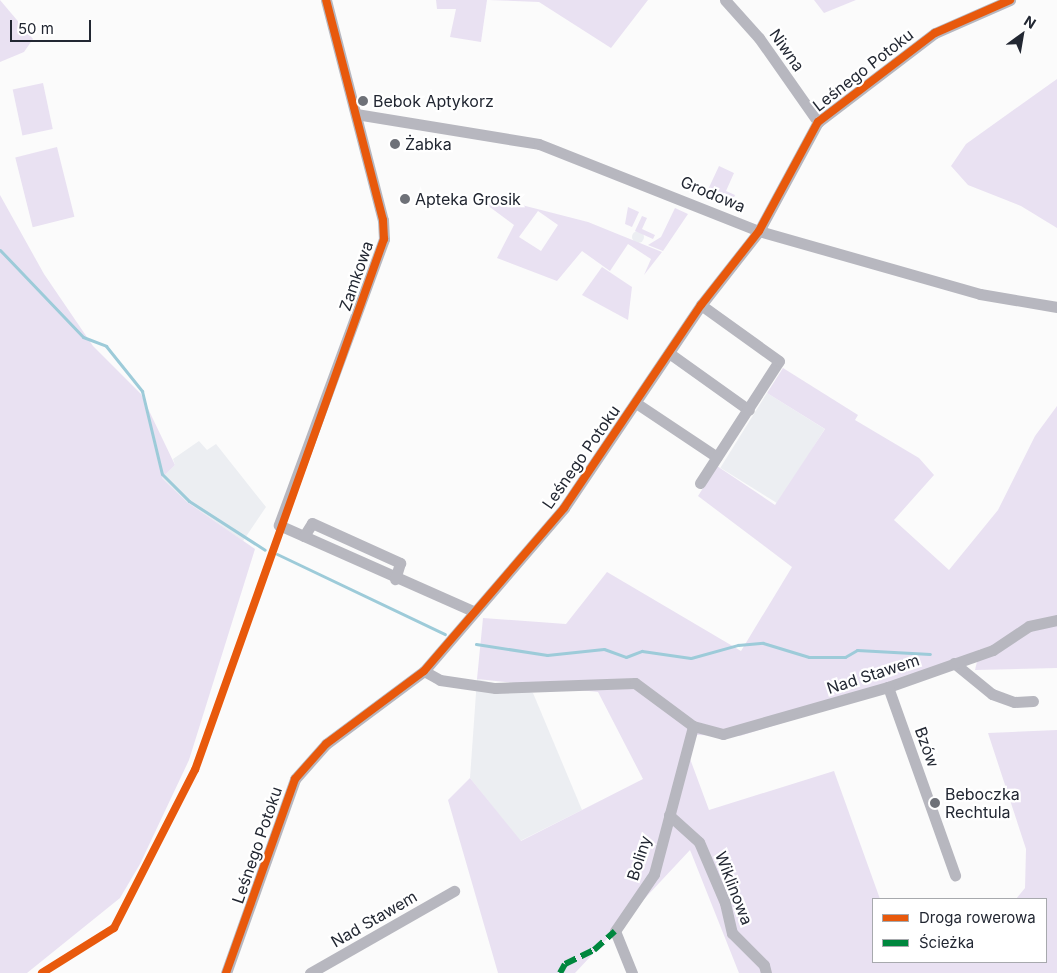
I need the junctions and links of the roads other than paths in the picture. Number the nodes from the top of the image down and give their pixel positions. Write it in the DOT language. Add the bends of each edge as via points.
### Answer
graph roads {
  1 [pos="326,0"];
  2 [pos="725,0"];
  3 [pos="1010,0"];
  4 [pos="356,114"];
  5 [pos="818,122"];
  6 [pos="759,230"];
  7 [pos="701,305"];
  8 [pos="1057,307"];
  9 [pos="669,353"];
  10 [pos="636,404"];
  11 [pos="749,410"];
  12 [pos="717,457"];
  13 [pos="700,483"];
  14 [pos="304,536"];
  15 [pos="395,579"];
  16 [pos="475,612"];
  17 [pos="1057,620"];
  18 [pos="954,663"];
  19 [pos="424,672"];
  20 [pos="888,687"];
  21 [pos="1033,701"];
  22 [pos="693,726"];
  23 [pos="669,814"];
  24 [pos="955,875"];
  25 [pos="454,891"];
  26 [pos="226,973"];
  27 [pos="310,973"];
  28 [pos="632,973"];
  29 [pos="766,973"];
  1 -- 4 [label="street, Zamkowa"];
  2 -- 5 [label="street, Niwna" via="759,38"];
  3 -- 5 [label="street, Leśnego Potoku" via="935,33"];
  4 -- 6 [label="street, Grodowa" via="572,153"];
  4 -- 14 [label="street, Zamkowa" via="383,220 384,239 280,525"];
  5 -- 6 [label="street, Leśnego Potoku"];
  6 -- 7 [label="street, Leśnego Potoku"];
  6 -- 8 [label="street, Grodowa" via="980,294"];
  7 -- 9 [label="street, Leśnego Potoku"];
  7 -- 11 [label="street" via="777,356 776,370"];
  9 -- 10 [label="street, Leśnego Potoku"];
  9 -- 11 [label="street"];
  10 -- 12 [label="street, Leśnego Potoku"];
  10 -- 16 [label="street, Leśnego Potoku" via="564,508"];
  11 -- 12 [label="street"];
  12 -- 13 [label="street"];
  14 -- 15 [label="street, Zamkowa"];
  14 -- 15 [label="street" via="312,523 400,563"];
  15 -- 16 [label="street, Zamkowa"];
  16 -- 19 [label="street, Leśnego Potoku"];
  17 -- 18 [label="street, Nad Stawem" via="1029,626 993,650"];
  18 -- 20 [label="street, Nad Stawem"];
  18 -- 21 [label="street" via="992,694 1014,702"];
  19 -- 22 [label="street, Nad Stawem" via="440,680 495,688 634,683"];
  19 -- 26 [label="street, Leśnego Potoku" via="326,744 295,779"];
  20 -- 22 [label="street, Nad Stawem" via="723,734"];
  20 -- 24 [label="street, Bzów"];
  22 -- 23 [label="street"];
  23 -- 28 [label="street, Boliny" via="654,874 615,931"];
  23 -- 29 [label="street, Wiklinowa" via="698,842 725,903 732,933 764,965"];
  25 -- 27 [label="street, Nad Stawem"];
}
